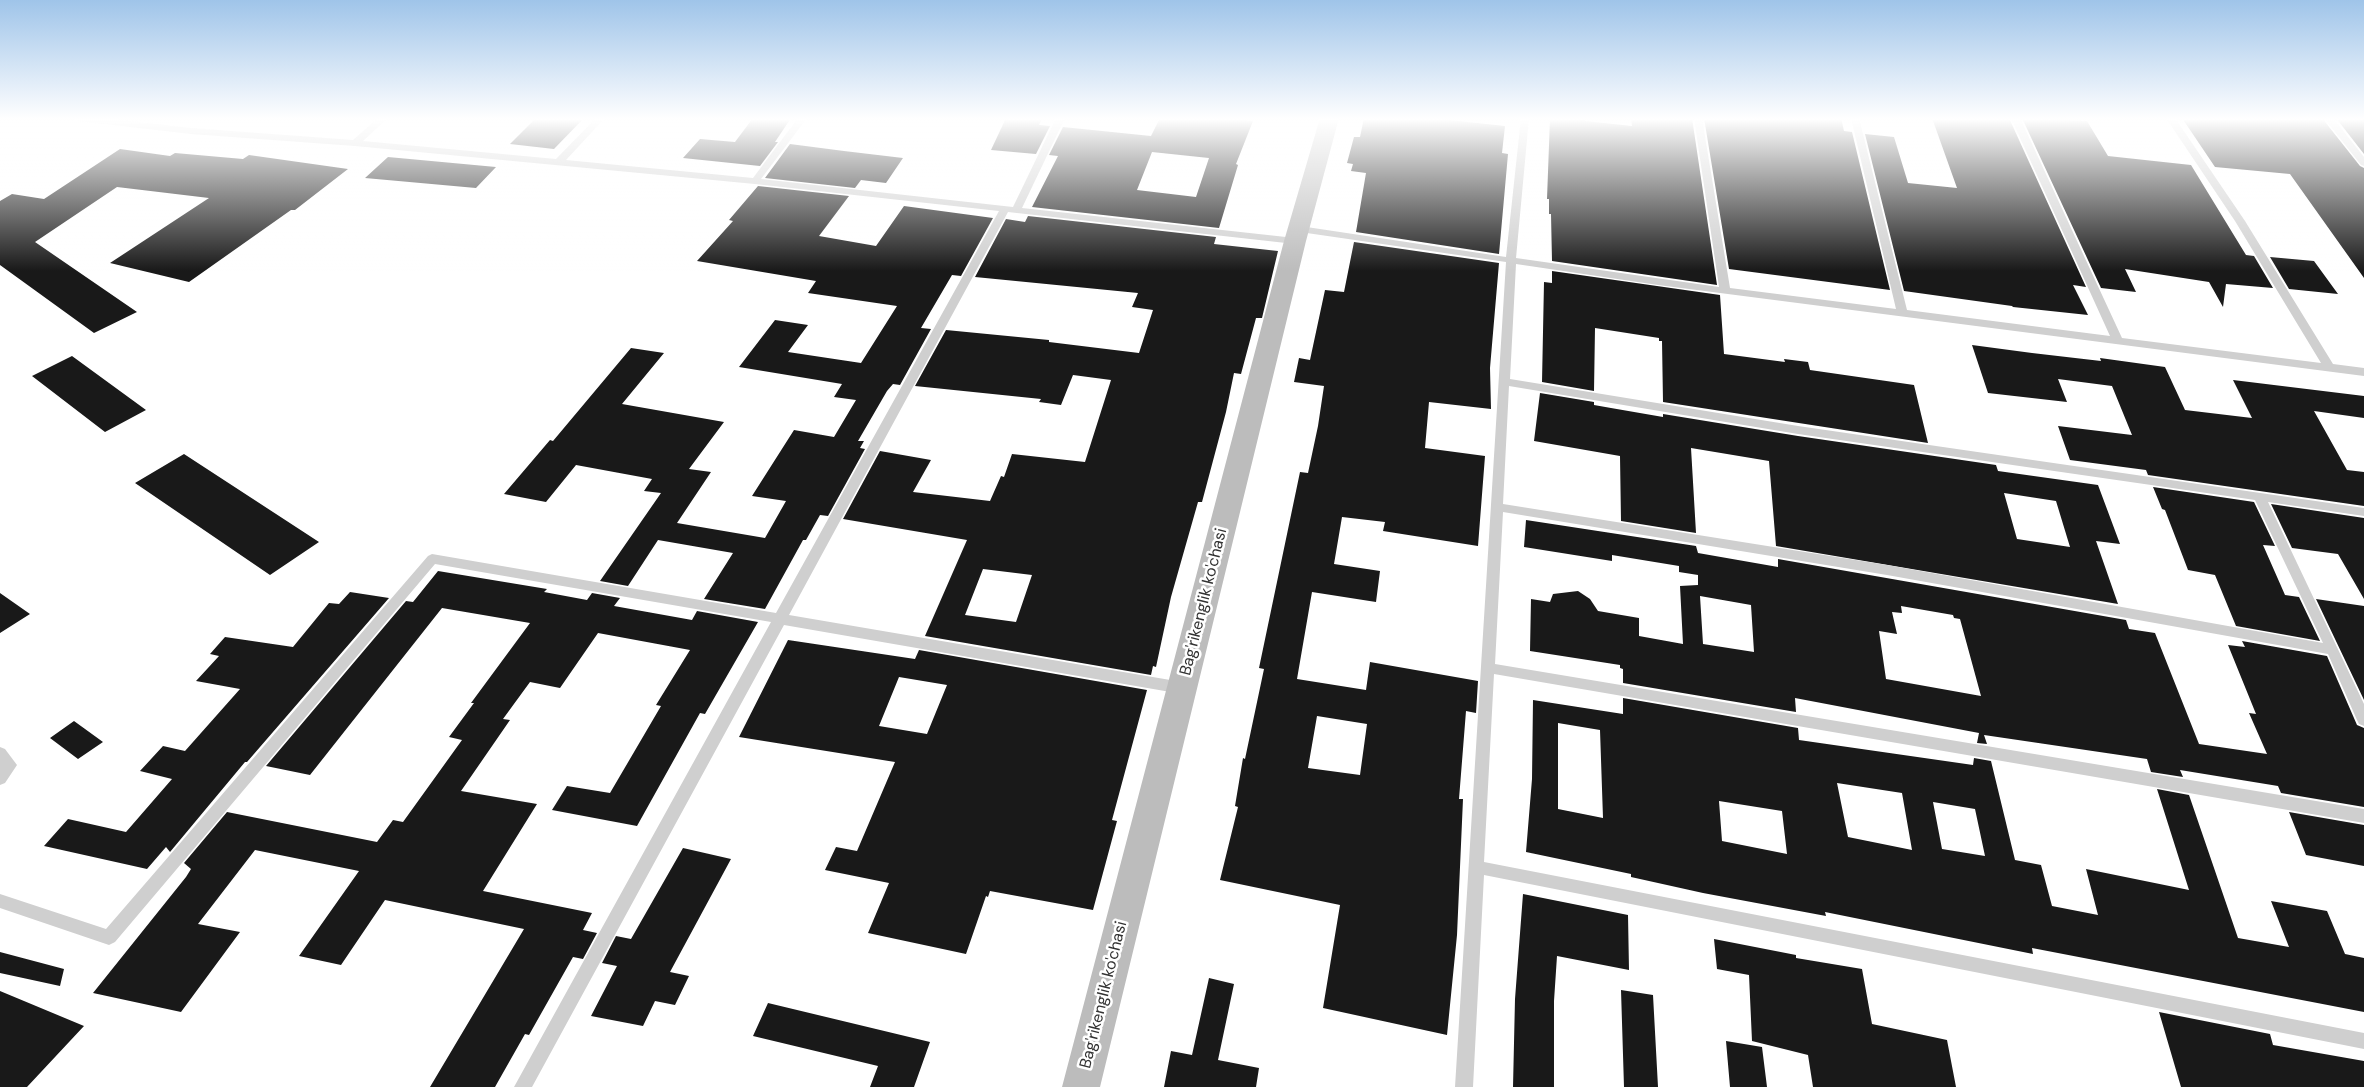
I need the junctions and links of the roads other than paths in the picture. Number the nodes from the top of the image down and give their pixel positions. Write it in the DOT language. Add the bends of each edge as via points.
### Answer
graph roads {
  1 [pos="620,169"];
  2 [pos="764,169"];
  3 [pos="1033,169"];
  4 [pos="1316,169"];
  5 [pos="1520,169"];
  6 [pos="1706,169"];
  7 [pos="1867,169"];
  8 [pos="2038,169"];
  9 [pos="2204,169"];
  10 [pos="754,181"];
  11 [pos="1010,210"];
  12 [pos="1297,235"];
  13 [pos="1512,260"];
  14 [pos="1725,290"];
  15 [pos="1902,313"];
  16 [pos="2117,339"];
  17 [pos="2328,366"];
  18 [pos="2364,372"];
  19 [pos="1504,382"];
  20 [pos="2260,498"];
  21 [pos="1497,507"];
  22 [pos="2364,512"];
  23 [pos="780,619"];
  24 [pos="2333,650"];
  25 [pos="1488,668"];
  26 [pos="1182,688"];
  27 [pos="2364,720"];
  28 [pos="0,753"];
  29 [pos="0,779"];
  30 [pos="2364,816"];
  31 [pos="1476,867"];
  32 [pos="0,901"];
  33 [pos="2364,1041"];
  34 [pos="523,1087"];
  35 [pos="1081,1087"];
  36 [pos="1464,1087"];
  1 -- 10 [label="lane"];
  2 -- 10 [label="lane"];
  3 -- 11 [label="lane"];
  4 -- 12 [label="main road, Bag'rikenglik ko'chasi"];
  5 -- 13 [label="lane"];
  6 -- 14 [label="lane"];
  7 -- 15 [label="lane"];
  8 -- 16 [label="lane"];
  9 -- 17 [label="lane"];
  10 -- 11 [label="lane"];
  11 -- 12 [label="lane"];
  11 -- 23 [label="lane"];
  12 -- 13 [label="lane"];
  12 -- 26 [label="main road, Bag'rikenglik ko'chasi"];
  13 -- 14 [label="lane"];
  13 -- 19 [label="lane"];
  14 -- 15 [label="lane"];
  15 -- 16 [label="lane"];
  16 -- 17 [label="lane"];
  17 -- 18 [label="lane"];
  19 -- 20 [label="lane"];
  19 -- 21 [label="lane"];
  20 -- 22 [label="lane"];
  20 -- 24 [label="lane"];
  21 -- 24 [label="lane" via="1887,570"];
  21 -- 25 [label="lane"];
  23 -- 26 [label="lane"];
  23 -- 32 [label="lane" via="432,560 109,937"];
  23 -- 34 [label="lane"];
  24 -- 27 [label="lane"];
  25 -- 30 [label="lane"];
  25 -- 31 [label="lane"];
  26 -- 35 [label="main road, Bag'rikenglik ko'chasi"];
  28 -- 29 [label="lane" via="10,765"];
  31 -- 33 [label="lane"];
  31 -- 36 [label="lane"];
}
